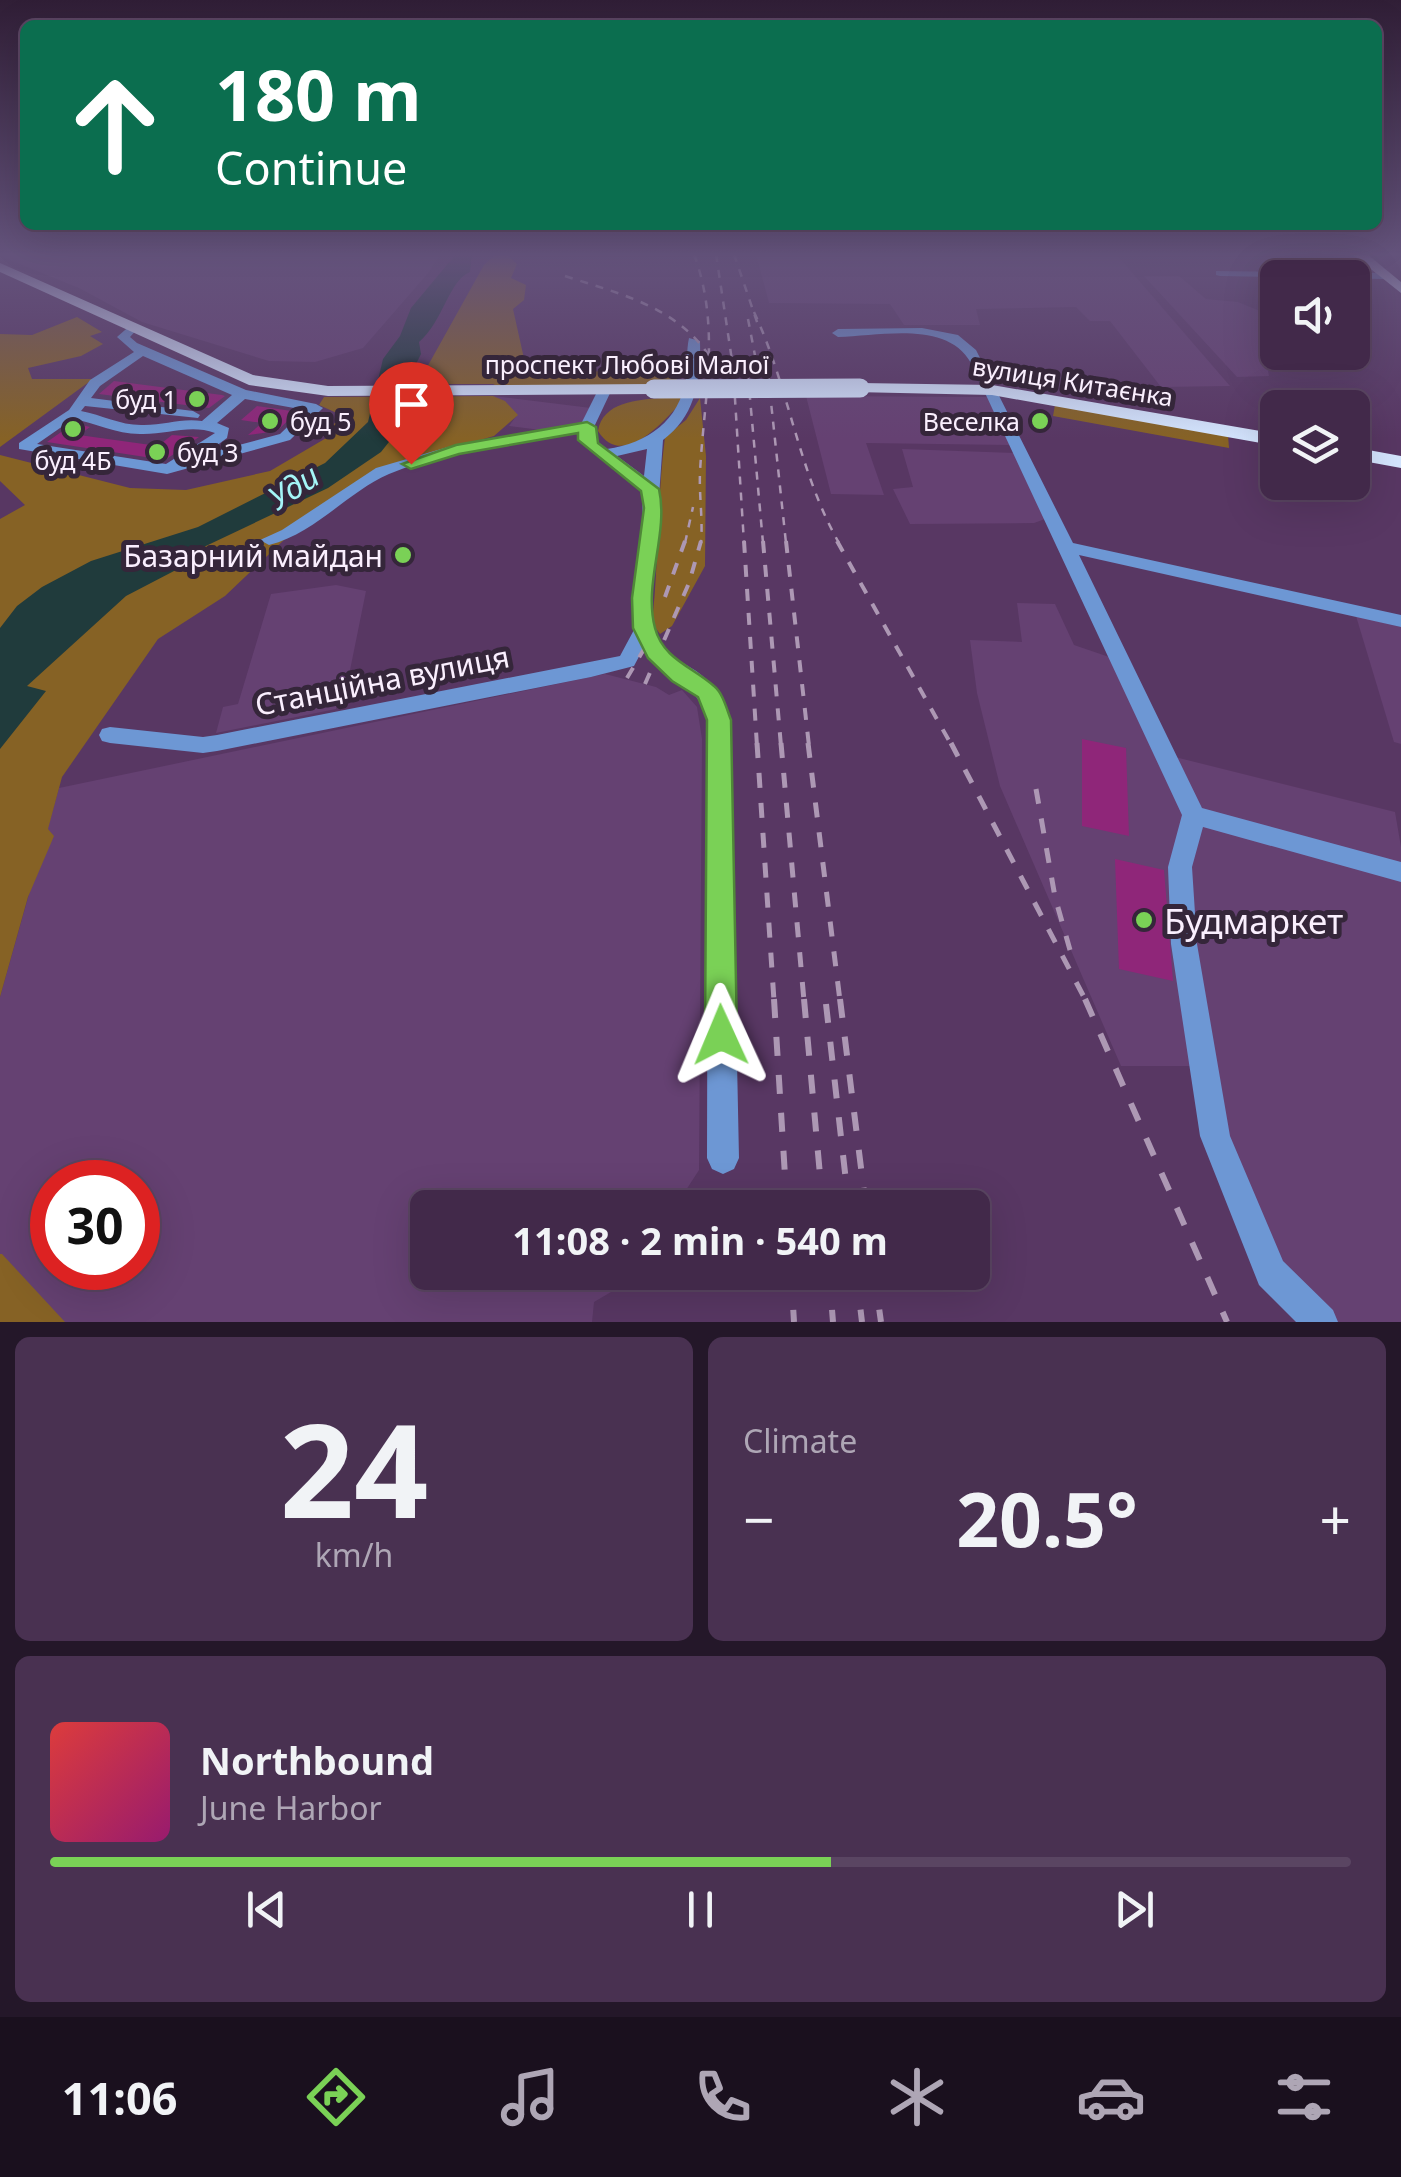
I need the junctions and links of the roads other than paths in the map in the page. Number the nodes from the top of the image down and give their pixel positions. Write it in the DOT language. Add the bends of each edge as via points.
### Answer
graph roads {
  1 [pos="96,316"];
  2 [pos="128,332"];
  3 [pos="838,333"];
  4 [pos="694,340"];
  5 [pos="137,356"];
  6 [pos="178,366"];
  7 [pos="860,388"];
  8 [pos="606,389"];
  9 [pos="992,390"];
  10 [pos="242,394"];
  11 [pos="82,401"];
  12 [pos="70,414"];
  13 [pos="210,422"];
  14 [pos="587,427"];
  15 [pos="1260,437"];
  16 [pos="656,440"];
  17 [pos="602,454"];
  18 [pos="1370,456"];
  19 [pos="1401,462"];
  20 [pos="177,466"];
  21 [pos="650,489"];
  22 [pos="269,540"];
  23 [pos="1066,547"];
  24 [pos="1401,622"];
  25 [pos="644,628"];
  26 [pos="627,661"];
  27 [pos="680,676"];
  28 [pos="110,734"];
  29 [pos="1194,815"];
  30 [pos="1401,872"];
  31 [pos="723,1158"];
  32 [pos="1322,1322"];
  1 -- 2 [label="main road, проспект Любові Малої"];
  2 -- 5 [label="street" via="120,348"];
  2 -- 6 [label="street" via="132,346"];
  2 -- 8 [label="main road, проспект Любові Малої" via="249,380 291,388"];
  3 -- 9 [label="street" via="951,336 965,344"];
  4 -- 16 [label="street" via="690,401"];
  5 -- 6 [label="street"];
  5 -- 11 [label="street" via="94,384"];
  6 -- 10 [label="street"];
  7 -- 8 [label="main road, проспект Любові Малої, bridge"];
  7 -- 9 [label="main road, вулиця Китаєнка"];
  8 -- 14 [label="street"];
  9 -- 15 [label="main road, вулиця Китаєнка"];
  9 -- 23 [label="street"];
  10 -- 13 [label="street"];
  10 -- 20 [label="street" via="316,408 285,437"];
  11 -- 12 [label="street"];
  11 -- 13 [label="street"];
  12 -- 13 [label="street" via="144,430"];
  12 -- 20 [label="street" via="24,449 159,470"];
  13 -- 20 [label="street" via="224,432"];
  14 -- 17 [label="street" via="586,440"];
  14 -- 22 [label="street" via="382,471"];
  16 -- 17 [label="street" via="638,450"];
  16 -- 21 [label="street"];
  17 -- 21 [label="street"];
  18 -- 19 [label="main road"];
  21 -- 25 [label="street"];
  23 -- 24 [label="street"];
  23 -- 29 [label="street"];
  25 -- 26 [label="street"];
  25 -- 27 [label="street" via="656,653"];
  26 -- 27 [label="street"];
  26 -- 28 [label="street, Станційна вулиця" via="217,744"];
  27 -- 31 [label="street" via="708,692 719,720"];
  29 -- 30 [label="street"];
  29 -- 32 [label="street" via="1180,867 1184,944 1215,1136 1270,1273"];
}
